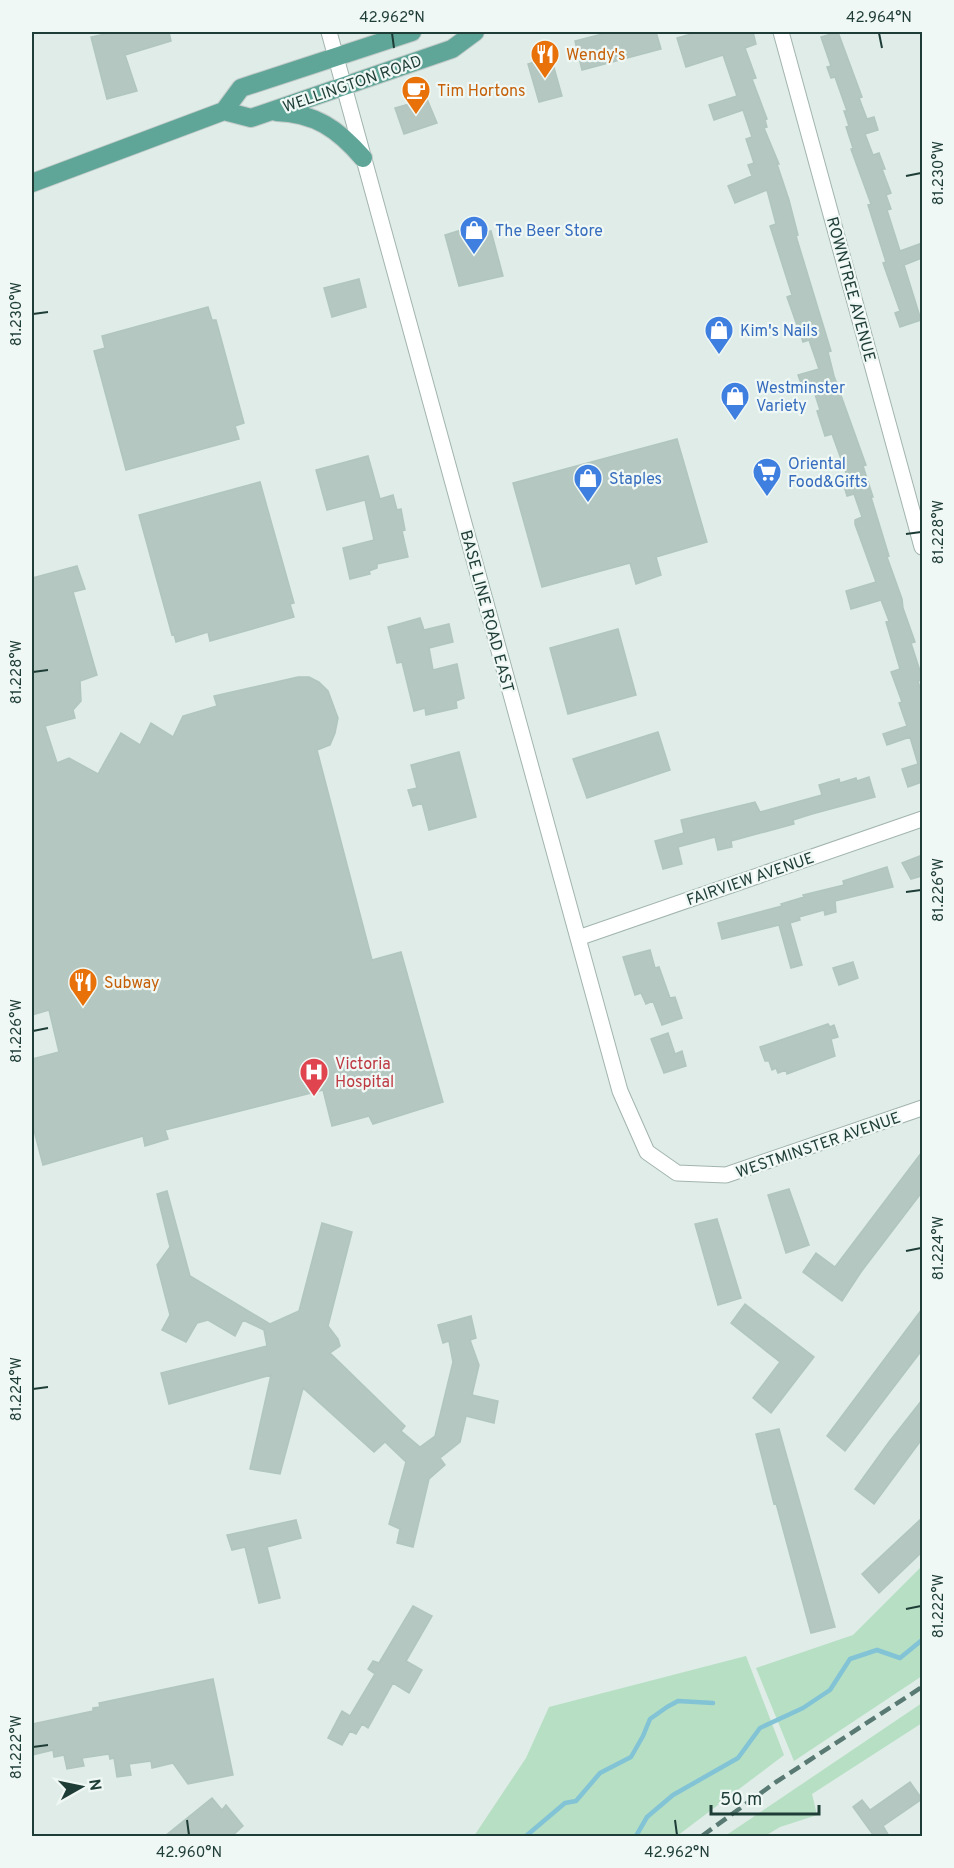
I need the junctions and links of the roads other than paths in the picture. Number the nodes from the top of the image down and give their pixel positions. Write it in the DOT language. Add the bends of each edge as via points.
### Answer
graph roads {
  1 [pos="329,32"];
  2 [pos="412,32"];
  3 [pos="475,32"];
  4 [pos="781,32"];
  5 [pos="336,56"];
  6 [pos="344,86"];
  7 [pos="224,111"];
  8 [pos="268,112"];
  9 [pos="363,158"];
  10 [pos="32,183"];
  11 [pos="922,547"];
  12 [pos="922,819"];
  13 [pos="578,938"];
  14 [pos="922,1108"];
  15 [pos="677,1173"];
  1 -- 5 [label="street, BASE LINE ROAD EAST"];
  2 -- 5 [label="main road, WELLINGTON ROAD"];
  3 -- 6 [label="main road, WELLINGTON ROAD" via="452,50"];
  4 -- 11 [label="street, ROWNTREE AVENUE"];
  5 -- 6 [label="street, BASE LINE ROAD EAST"];
  5 -- 7 [label="main road, WELLINGTON ROAD" via="241,88"];
  6 -- 8 [label="main road, WELLINGTON ROAD"];
  6 -- 9 [label="street, BASE LINE ROAD EAST"];
  7 -- 8 [label="main road, WELLINGTON ROAD" via="251,118"];
  7 -- 10 [label="main road"];
  8 -- 9 [label="main road" via="316,119 338,133"];
  9 -- 13 [label="street, BASE LINE ROAD EAST"];
  12 -- 13 [label="street, FAIRVIEW AVENUE"];
  13 -- 15 [label="street, BASE LINE ROAD EAST" via="620,1091 647,1152"];
  14 -- 15 [label="street, WESTMINSTER AVENUE" via="726,1175"];
}
